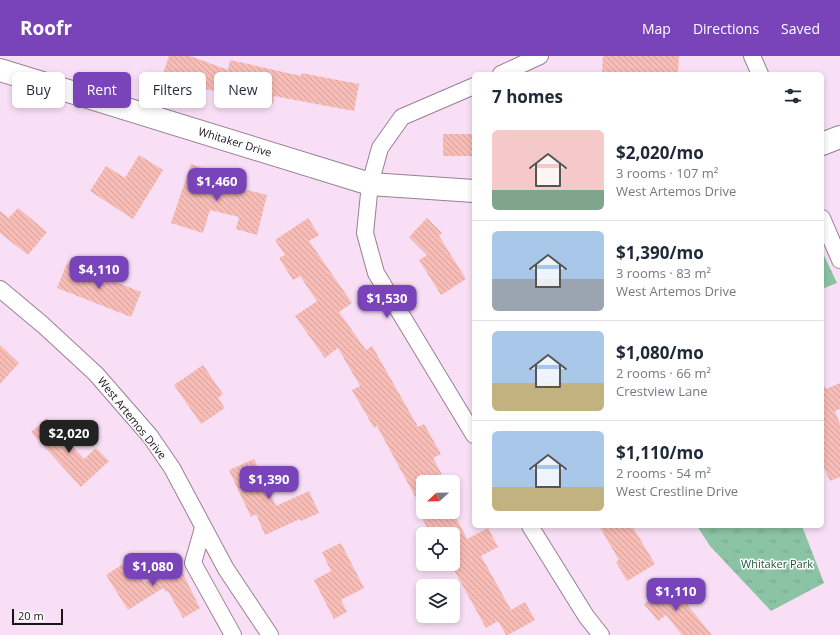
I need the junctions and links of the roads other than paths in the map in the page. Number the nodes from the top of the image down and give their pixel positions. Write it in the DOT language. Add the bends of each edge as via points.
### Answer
graph roads {
  1 [pos="540,56"];
  2 [pos="752,56"];
  3 [pos="0,70"];
  4 [pos="505,72"];
  5 [pos="759,72"];
  6 [pos="472,87"];
  7 [pos="840,136"];
  8 [pos="824,143"];
  9 [pos="370,184"];
  10 [pos="472,191"];
  11 [pos="824,223"];
  12 [pos="840,260"];
  13 [pos="0,289"];
  14 [pos="472,431"];
  15 [pos="203,528"];
  16 [pos="531,528"];
  17 [pos="233,635"];
  18 [pos="270,635"];
  19 [pos="601,635"];
  1 -- 4 [label="street"];
  2 -- 5 [label="street"];
  3 -- 9 [label="street, Whitaker Drive"];
  6 -- 9 [label="street" via="402,117 380,148"];
  7 -- 8 [label="street"];
  9 -- 10 [label="street, Whitaker Drive"];
  9 -- 14 [label="street" via="365,233 376,273"];
  11 -- 12 [label="street"];
  13 -- 15 [label="street, West Artemos Drive" via="96,374 150,436 172,468"];
  15 -- 17 [label="street" via="192,563"];
  15 -- 18 [label="street, West Artemos Drive" via="226,569"];
  16 -- 19 [label="street" via="586,616"];
}
